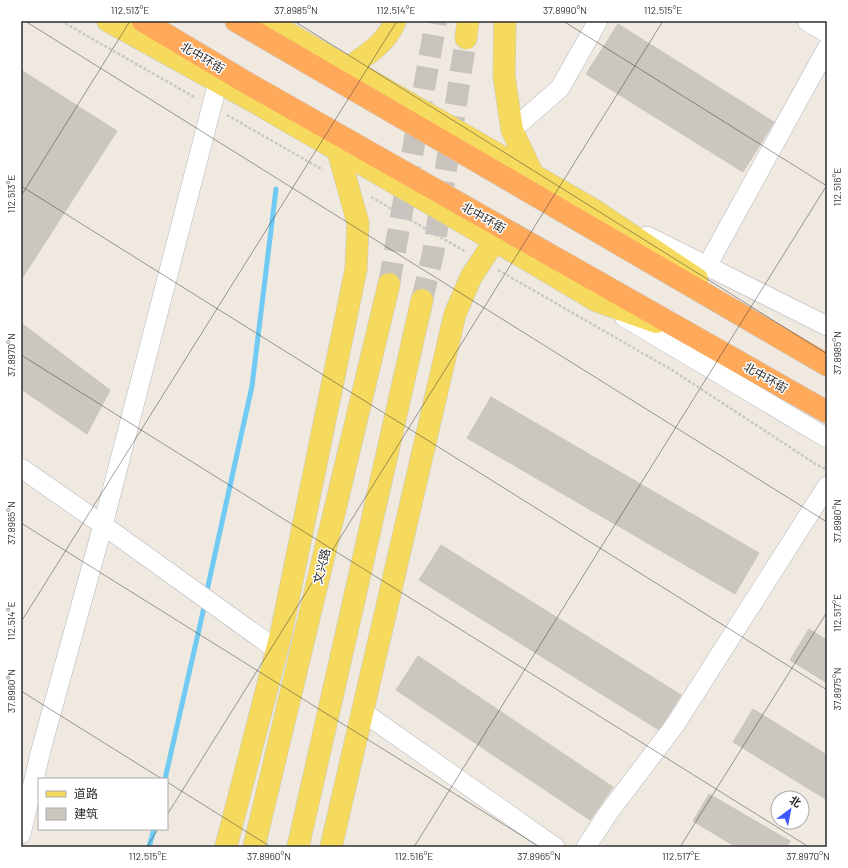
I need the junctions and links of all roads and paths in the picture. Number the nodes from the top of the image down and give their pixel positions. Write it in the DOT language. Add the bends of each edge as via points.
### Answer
graph roads {
  1 [pos="61,21"];
  2 [pos="108,21"];
  3 [pos="143,21"];
  4 [pos="236,21"];
  5 [pos="268,21"];
  6 [pos="395,21"];
  7 [pos="505,21"];
  8 [pos="598,21"];
  9 [pos="807,21"];
  10 [pos="827,33"];
  11 [pos="827,48"];
  12 [pos="348,68"];
  13 [pos="218,82"];
  14 [pos="212,107"];
  15 [pos="512,130"];
  16 [pos="338,151"];
  17 [pos="533,175"];
  18 [pos="348,184"];
  19 [pos="594,210"];
  20 [pos="497,242"];
  21 [pos="482,261"];
  22 [pos="707,266"];
  23 [pos="389,284"];
  24 [pos="422,300"];
  25 [pos="597,301"];
  26 [pos="827,326"];
  27 [pos="689,334"];
  28 [pos="823,362"];
  29 [pos="827,412"];
  30 [pos="827,438"];
  31 [pos="21,468"];
  32 [pos="827,470"];
  33 [pos="827,486"];
  34 [pos="103,525"];
  35 [pos="277,650"];
  36 [pos="363,712"];
  37 [pos="21,834"];
  38 [pos="226,847"];
  39 [pos="254,847"];
  40 [pos="298,847"];
  41 [pos="331,847"];
  42 [pos="555,847"];
  43 [pos="586,847"];
  1 -- 14 [label="path"];
  2 -- 13 [label="main road"];
  3 -- 27 [label="highway, 北中环街" via="247,83"];
  4 -- 28 [label="highway"];
  5 -- 12 [label="main road"];
  6 -- 12 [label="main road" via="384,41"];
  7 -- 15 [label="main road" via="504,76"];
  8 -- 15 [label="street" via="560,88"];
  9 -- 10 [label="street"];
  11 -- 22 [label="street"];
  12 -- 17 [label="main road"];
  13 -- 14 [label="street"];
  13 -- 16 [label="main road"];
  14 -- 18 [label="path"];
  14 -- 34 [label="street"];
  15 -- 17 [label="main road"];
  16 -- 18 [label="main road"];
  16 -- 20 [label="main road"];
  17 -- 19 [label="main road"];
  18 -- 21 [label="path"];
  18 -- 35 [label="main road" via="358,222 356,269"];
  19 -- 22 [label="street"];
  19 -- 28 [label="main road"];
  20 -- 21 [label="main road"];
  20 -- 25 [label="main road"];
  21 -- 32 [label="path" via="672,370"];
  21 -- 36 [label="main road" via="471,277 455,314"];
  22 -- 26 [label="street"];
  23 -- 39 [label="main road, 文兴路"];
  24 -- 40 [label="main road"];
  25 -- 27 [label="main road"];
  25 -- 30 [label="street"];
  27 -- 29 [label="highway, 北中环街"];
  31 -- 34 [label="street"];
  33 -- 43 [label="street" via="675,725 609,812"];
  34 -- 35 [label="street"];
  34 -- 37 [label="street" via="41,750"];
  35 -- 38 [label="main road"];
  36 -- 41 [label="main road"];
  36 -- 42 [label="street"];
}
